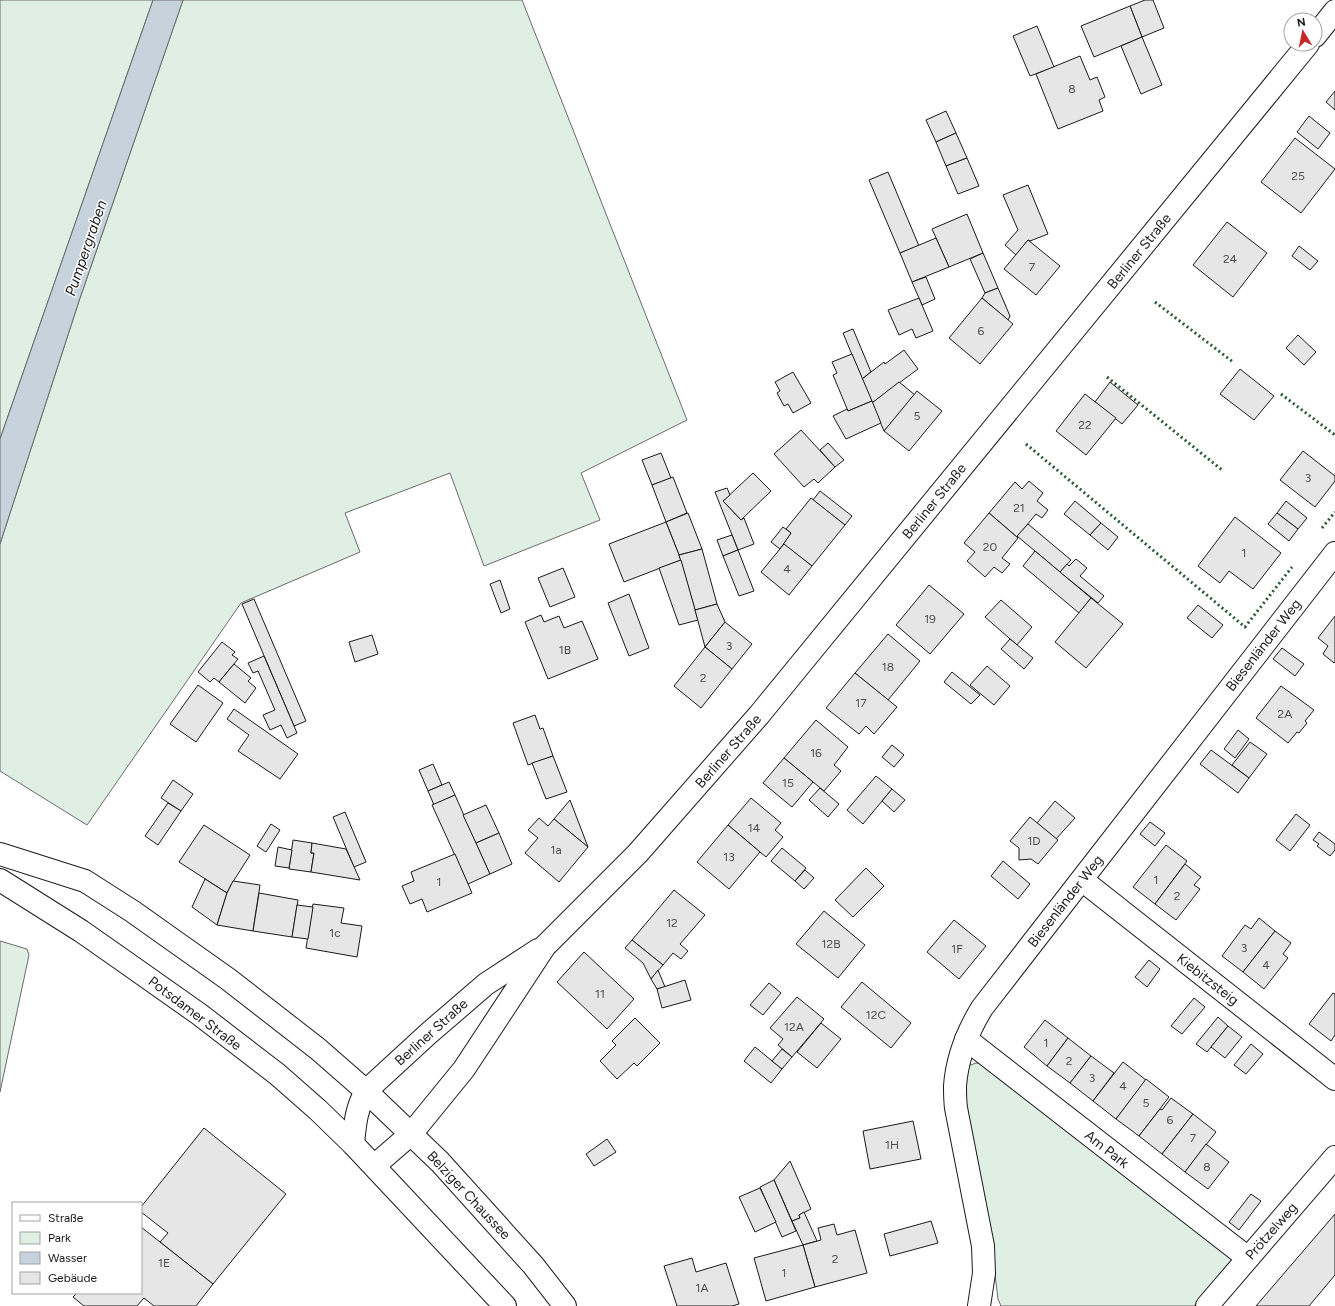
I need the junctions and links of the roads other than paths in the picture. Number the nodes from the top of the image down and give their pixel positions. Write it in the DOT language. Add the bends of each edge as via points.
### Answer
graph roads {
  1 [pos="1335,11"];
  2 [pos="1323,26"];
  3 [pos="1301,52"];
  4 [pos="1335,553"];
  5 [pos="0,854"];
  6 [pos="0,880"];
  7 [pos="1082,880"];
  8 [pos="545,946"];
  9 [pos="966,1039"];
  10 [pos="1335,1079"];
  11 [pos="366,1091"];
  12 [pos="411,1134"];
  13 [pos="353,1144"];
  14 [pos="1335,1157"];
  15 [pos="374,1166"];
  16 [pos="1248,1258"];
  17 [pos="505,1306"];
  18 [pos="565,1306"];
  19 [pos="979,1306"];
  20 [pos="1207,1306"];
  1 -- 2 [label="main road"];
  3 -- 8 [label="main road, Berliner Straße" via="760,715 638,853"];
  4 -- 7 [label="main road, Biesenländer Weg"];
  5 -- 11 [label="main road" via="85,881 132,911 228,979 318,1049"];
  6 -- 13 [label="main road, Potsdamer Straße" via="81,931 198,1014 276,1074"];
  7 -- 9 [label="main road, Biesenländer Weg" via="982,1008"];
  7 -- 10 [label="main road, Kiebitzsteig"];
  8 -- 11 [label="main road, Berliner Straße" via="486,984"];
  8 -- 12 [label="main road, Berliner Straße" via="464,1069"];
  9 -- 16 [label="main road, Am Park"];
  9 -- 19 [label="main road, Biesenländer Weg" via="955,1085 956,1108 983,1246 984,1273"];
  11 -- 12 [label="main road, Belziger Chaussee"];
  11 -- 13 [label="main road, Berliner Straße" via="359,1103"];
  12 -- 15 [label="main road, Berliner Straße"];
  12 -- 18 [label="main road, Belziger Chaussee" via="468,1192 533,1265"];
  13 -- 15 [label="main road, Potsdamer Straße"];
  14 -- 16 [label="main road, Prötzelweg"];
  15 -- 17 [label="main road"];
  16 -- 20 [label="main road, Prötzelweg"];
}
